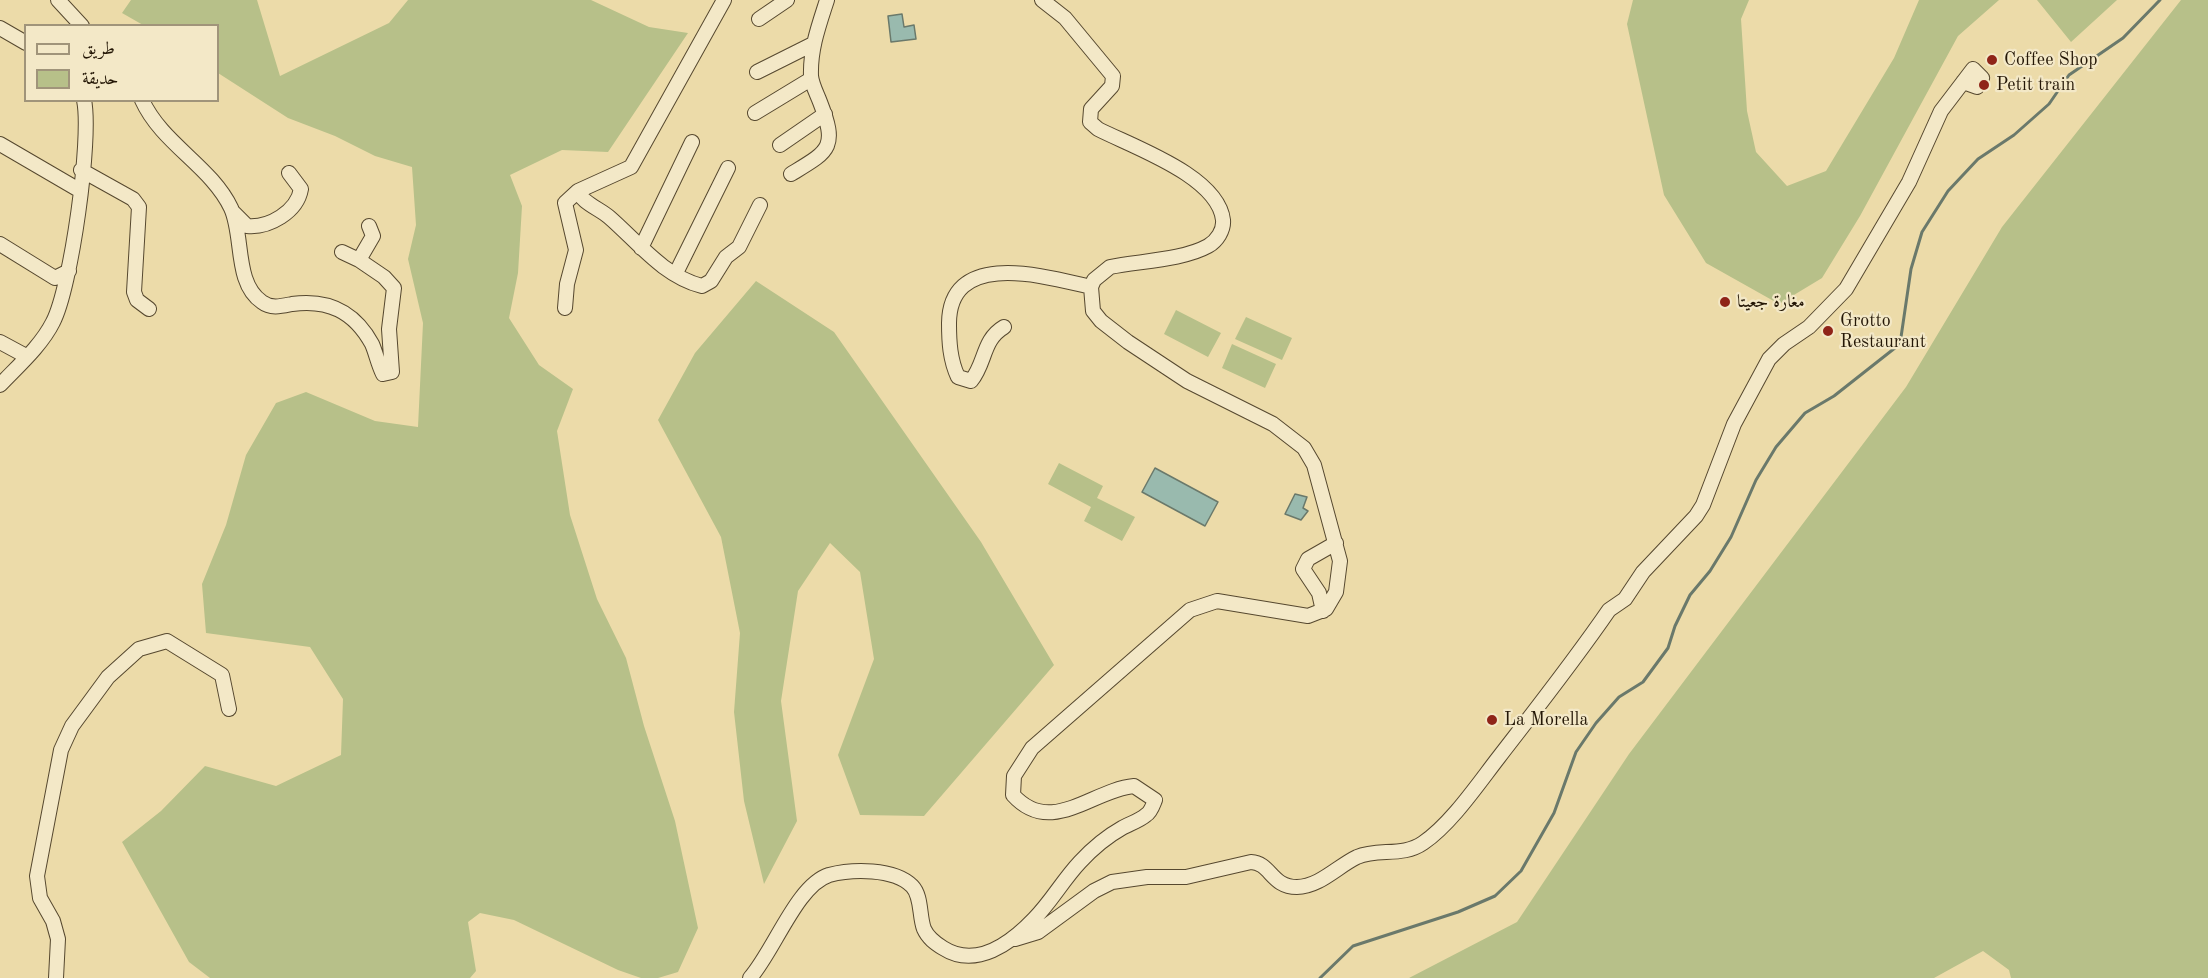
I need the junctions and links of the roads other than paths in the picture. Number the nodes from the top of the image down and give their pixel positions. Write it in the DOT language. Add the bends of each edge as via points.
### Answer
graph roads {
  1 [pos="58,0"];
  2 [pos="724,0"];
  3 [pos="787,0"];
  4 [pos="827,0"];
  5 [pos="1042,0"];
  6 [pos="759,19"];
  7 [pos="80,24"];
  8 [pos="0,28"];
  9 [pos="24,42"];
  10 [pos="813,44"];
  11 [pos="757,72"];
  12 [pos="811,79"];
  13 [pos="1963,82"];
  14 [pos="84,102"];
  15 [pos="143,102"];
  16 [pos="755,113"];
  17 [pos="825,114"];
  18 [pos="692,142"];
  19 [pos="0,144"];
  20 [pos="780,145"];
  21 [pos="728,168"];
  22 [pos="81,170"];
  23 [pos="289,173"];
  24 [pos="791,174"];
  25 [pos="79,190"];
  26 [pos="578,191"];
  27 [pos="760,205"];
  28 [pos="233,212"];
  29 [pos="369,226"];
  30 [pos="0,244"];
  31 [pos="641,248"];
  32 [pos="342,252"];
  33 [pos="359,260"];
  34 [pos="69,271"];
  35 [pos="676,273"];
  36 [pos="1091,287"];
  37 [pos="565,308"];
  38 [pos="149,309"];
  39 [pos="1004,327"];
  40 [pos="0,342"];
  41 [pos="26,356"];
  42 [pos="0,385"];
  43 [pos="1336,543"];
  44 [pos="1323,611"];
  45 [pos="229,709"];
  46 [pos="1010,940"];
  47 [pos="56,978"];
  48 [pos="750,978"];
  1 -- 7 [label="street"];
  2 -- 26 [label="street" via="631,167"];
  3 -- 6 [label="street"];
  4 -- 10 [label="street"];
  5 -- 36 [label="street" via="1065,18 1113,76 1112,86 1091,109 1090,122 1186,174 1212,195 1222,217 1221,231 1210,245 1196,252 1110,267"];
  8 -- 9 [label="street"];
  10 -- 11 [label="street"];
  10 -- 12 [label="street"];
  12 -- 16 [label="street"];
  12 -- 17 [label="street"];
  13 -- 46 [label="street" via="1941,111 1909,182 1846,290 1769,359 1734,424 1704,505 1643,572 1625,599 1609,610 1466,800 1434,834 1415,848 1362,855 1310,885 1283,885 1261,864 1251,862 1186,877 1112,882 1038,932"];
  14 -- 22 [label="street"];
  15 -- 28 [label="street" via="150,118 219,187"];
  17 -- 20 [label="street"];
  17 -- 24 [label="street" via="827,149"];
  18 -- 31 [label="street"];
  19 -- 25 [label="street"];
  21 -- 35 [label="street"];
  22 -- 25 [label="street"];
  22 -- 38 [label="street" via="133,199 139,207 134,292 137,300"];
  23 -- 28 [label="street" via="301,189 300,196 274,222 247,226"];
  25 -- 34 [label="street"];
  26 -- 31 [label="street" via="581,198 611,218"];
  26 -- 37 [label="street" via="565,203 576,250"];
  27 -- 35 [label="street" via="739,247 726,257 707,285 697,285"];
  28 -- 33 [label="street" via="250,290 257,298 273,307 314,301 339,309 371,343 383,374 392,372 389,329 394,288"];
  29 -- 33 [label="street" via="373,236"];
  30 -- 34 [label="street" via="55,278"];
  31 -- 35 [label="street"];
  32 -- 33 [label="street"];
  34 -- 41 [label="street" via="52,324"];
  36 -- 39 [label="street" via="1015,272 988,274 969,282 953,298 949,319 951,357 958,377 971,381 986,343"];
  36 -- 43 [label="street" via="1093,311 1128,342 1187,381 1273,424 1304,448 1314,465"];
  40 -- 41 [label="street"];
  41 -- 42 [label="street"];
  43 -- 44 [label="street" via="1340,561 1338,581 1331,602"];
  43 -- 44 [label="street" via="1308,559 1303,569 1319,593"];
  44 -- 46 [label="street" via="1308,616 1217,601 1190,610 1032,748 1014,776 1013,795 1024,807 1041,813 1069,809 1134,786 1155,800 1145,816 1091,850 1035,919"];
  45 -- 47 [label="street" via="222,675 167,641 139,649 108,677 72,726 61,750 37,876 40,898 58,939"];
  46 -- 48 [label="street" via="981,955 948,952 924,930 917,895 904,880 881,873 836,874 806,889"];
}
